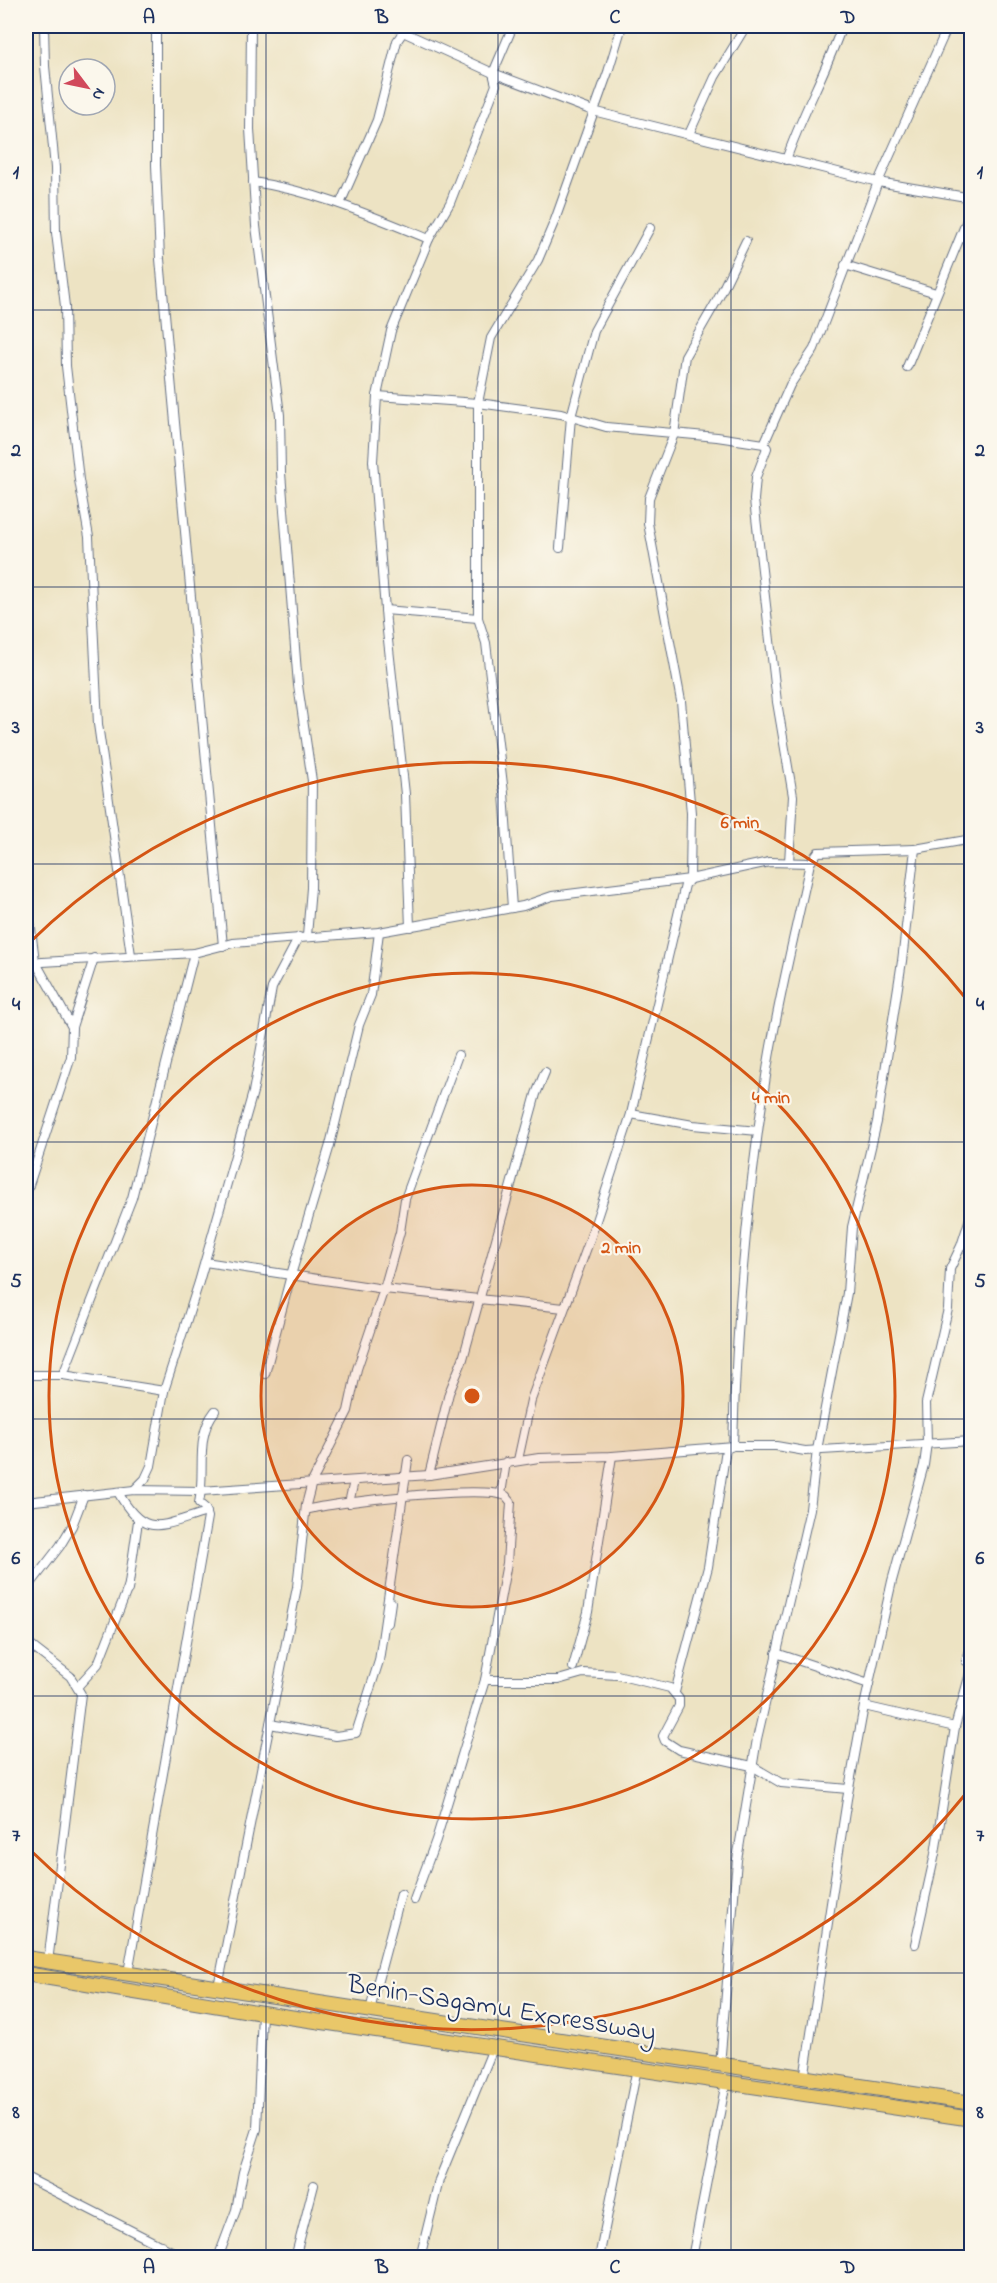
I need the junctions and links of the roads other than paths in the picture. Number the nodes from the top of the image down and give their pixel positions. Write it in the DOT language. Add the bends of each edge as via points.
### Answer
graph roads {
  1 [pos="45,26"];
  2 [pos="156,26"];
  3 [pos="251,26"];
  4 [pos="513,26"];
  5 [pos="622,26"];
  6 [pos="746,26"];
  7 [pos="842,26"];
  8 [pos="948,26"];
  9 [pos="494,73"];
  10 [pos="593,111"];
  11 [pos="689,134"];
  12 [pos="786,160"];
  13 [pos="253,182"];
  14 [pos="878,182"];
  15 [pos="972,198"];
  16 [pos="340,204"];
  17 [pos="972,208"];
  18 [pos="650,228"];
  19 [pos="429,239"];
  20 [pos="746,241"];
  21 [pos="845,265"];
  22 [pos="936,293"];
  23 [pos="907,367"];
  24 [pos="377,396"];
  25 [pos="478,403"];
  26 [pos="571,417"];
  27 [pos="674,434"];
  28 [pos="764,444"];
  29 [pos="560,548"];
  30 [pos="385,610"];
  31 [pos="478,618"];
  32 [pos="972,839"];
  33 [pos="915,849"];
  34 [pos="789,862"];
  35 [pos="810,862"];
  36 [pos="690,879"];
  37 [pos="26,890"];
  38 [pos="512,908"];
  39 [pos="410,927"];
  40 [pos="379,932"];
  41 [pos="303,936"];
  42 [pos="223,946"];
  43 [pos="194,953"];
  44 [pos="131,955"];
  45 [pos="94,958"];
  46 [pos="35,961"];
  47 [pos="26,963"];
  48 [pos="72,1027"];
  49 [pos="458,1055"];
  50 [pos="545,1072"];
  51 [pos="631,1114"];
  52 [pos="758,1131"];
  53 [pos="26,1194"];
  54 [pos="972,1212"];
  55 [pos="205,1262"];
  56 [pos="291,1275"];
  57 [pos="384,1289"];
  58 [pos="481,1298"];
  59 [pos="564,1308"];
  60 [pos="266,1374"];
  61 [pos="26,1375"];
  62 [pos="63,1375"];
  63 [pos="164,1391"];
  64 [pos="215,1411"];
  65 [pos="972,1441"];
  66 [pos="927,1443"];
  67 [pos="733,1446"];
  68 [pos="818,1450"];
  69 [pos="612,1456"];
  70 [pos="408,1460"];
  71 [pos="518,1460"];
  72 [pos="506,1462"];
  73 [pos="429,1475"];
  74 [pos="404,1477"];
  75 [pos="354,1480"];
  76 [pos="312,1482"];
  77 [pos="134,1490"];
  78 [pos="201,1491"];
  79 [pos="118,1492"];
  80 [pos="501,1494"];
  81 [pos="84,1495"];
  82 [pos="403,1498"];
  83 [pos="26,1502"];
  84 [pos="199,1503"];
  85 [pos="349,1503"];
  86 [pos="306,1510"];
  87 [pos="207,1512"];
  88 [pos="196,1515"];
  89 [pos="138,1521"];
  90 [pos="129,1585"];
  91 [pos="26,1590"];
  92 [pos="126,1607"];
  93 [pos="388,1623"];
  94 [pos="26,1642"];
  95 [pos="972,1645"];
  96 [pos="776,1653"];
  97 [pos="969,1664"];
  98 [pos="573,1667"];
  99 [pos="485,1680"];
  100 [pos="869,1684"];
  101 [pos="78,1686"];
  102 [pos="675,1692"];
  103 [pos="864,1706"];
  104 [pos="270,1724"];
  105 [pos="954,1727"];
  106 [pos="752,1766"];
  107 [pos="848,1789"];
  108 [pos="401,1894"];
  109 [pos="414,1900"];
  110 [pos="915,1944"];
  111 [pos="26,1958"];
  112 [pos="48,1962"];
  113 [pos="128,1973"];
  114 [pos="26,1974"];
  115 [pos="218,1987"];
  116 [pos="370,2010"];
  117 [pos="262,2013"];
  118 [pos="494,2046"];
  119 [pos="720,2066"];
  120 [pos="637,2068"];
  121 [pos="804,2079"];
  122 [pos="726,2082"];
  123 [pos="972,2103"];
  124 [pos="972,2119"];
  125 [pos="26,2177"];
  126 [pos="314,2186"];
  127 [pos="161,2246"];
  128 [pos="155,2258"];
  129 [pos="185,2258"];
  130 [pos="218,2258"];
  131 [pos="296,2258"];
  132 [pos="420,2258"];
  133 [pos="599,2258"];
  134 [pos="692,2258"];
  1 -- 44 [label="street" via="66,366 89,537 98,724"];
  2 -- 42 [label="street" via="160,260"];
  3 -- 13 [label="street"];
  4 -- 9 [label="street"];
  5 -- 10 [label="street"];
  6 -- 11 [label="street" via="715,77"];
  7 -- 12 [label="street"];
  8 -- 14 [label="street"];
  9 -- 10 [label="street"];
  9 -- 16 [label="street" via="403,32 397,41 377,120"];
  9 -- 19 [label="street" via="496,85 450,203"];
  10 -- 11 [label="street"];
  10 -- 25 [label="street" via="538,260 490,338"];
  11 -- 12 [label="street"];
  12 -- 14 [label="street"];
  13 -- 16 [label="street"];
  13 -- 41 [label="street" via="280,415 281,484 298,685 312,781 311,888"];
  14 -- 15 [label="street"];
  14 -- 21 [label="street"];
  16 -- 19 [label="street"];
  17 -- 22 [label="street"];
  18 -- 26 [label="street" via="594,331"];
  19 -- 24 [label="street" via="391,331"];
  20 -- 27 [label="street" via="685,356"];
  21 -- 22 [label="street"];
  21 -- 28 [label="street" via="814,349 790,385"];
  22 -- 23 [label="street"];
  24 -- 25 [label="street"];
  24 -- 30 [label="street" via="373,461"];
  25 -- 26 [label="street"];
  25 -- 31 [label="street"];
  26 -- 27 [label="street" via="606,427"];
  26 -- 29 [label="street"];
  27 -- 28 [label="street"];
  27 -- 36 [label="street" via="649,498 648,523 681,701 691,813"];
  28 -- 34 [label="street" via="767,448 756,477 754,500 777,702 793,796"];
  30 -- 31 [label="street"];
  30 -- 39 [label="street" via="405,794"];
  31 -- 38 [label="street" via="486,643 504,793"];
  32 -- 33 [label="street"];
  33 -- 35 [label="street" via="818,852"];
  33 -- 68 [label="street" via="877,1122 852,1227 847,1293"];
  34 -- 35 [label="street"];
  34 -- 36 [label="street" via="770,862"];
  35 -- 52 [label="street" via="780,998"];
  36 -- 38 [label="street" via="552,896"];
  36 -- 51 [label="street" via="685,885"];
  37 -- 46 [label="street"];
  38 -- 39 [label="street"];
  39 -- 40 [label="street"];
  40 -- 41 [label="street"];
  40 -- 56 [label="street" via="373,987 359,1025 330,1145"];
  41 -- 42 [label="street"];
  41 -- 55 [label="street" via="272,988 254,1092"];
  42 -- 43 [label="street"];
  43 -- 44 [label="street"];
  43 -- 62 [label="street" via="132,1198"];
  44 -- 45 [label="street"];
  45 -- 46 [label="street"];
  45 -- 48 [label="street"];
  46 -- 47 [label="street"];
  46 -- 48 [label="street"];
  48 -- 53 [label="street" via="71,1057"];
  49 -- 57 [label="street" via="405,1199"];
  50 -- 58 [label="street"];
  51 -- 52 [label="street"];
  51 -- 59 [label="street"];
  52 -- 67 [label="street" via="739,1298"];
  54 -- 66 [label="street" via="950,1269 948,1309 926,1403"];
  55 -- 56 [label="street"];
  55 -- 63 [label="street"];
  56 -- 57 [label="street"];
  56 -- 60 [label="street"];
  57 -- 58 [label="street"];
  57 -- 76 [label="street" via="357,1369 348,1411"];
  58 -- 59 [label="street"];
  58 -- 73 [label="street" via="463,1359 448,1393"];
  59 -- 71 [label="street" via="531,1400"];
  61 -- 62 [label="street"];
  62 -- 63 [label="street"];
  63 -- 77 [label="street" via="151,1466"];
  64 -- 78 [label="street" via="204,1426"];
  65 -- 66 [label="street"];
  66 -- 68 [label="street"];
  66 -- 100 [label="street" via="918,1494 892,1581"];
  67 -- 68 [label="street"];
  67 -- 69 [label="street"];
  67 -- 102 [label="street" via="726,1449 708,1567"];
  68 -- 96 [label="street" via="810,1509"];
  69 -- 71 [label="street"];
  69 -- 98 [label="street" via="588,1612"];
  70 -- 82 [label="street"];
  70 -- 93 [label="street"];
  70 -- 104 [label="street" via="379,1661 356,1733 336,1736"];
  71 -- 72 [label="street"];
  72 -- 73 [label="street"];
  72 -- 80 [label="street"];
  73 -- 74 [label="street"];
  74 -- 75 [label="street"];
  74 -- 82 [label="street"];
  75 -- 76 [label="street"];
  75 -- 85 [label="street"];
  76 -- 78 [label="street"];
  76 -- 86 [label="street"];
  77 -- 78 [label="street"];
  77 -- 79 [label="street"];
  78 -- 84 [label="street"];
  79 -- 81 [label="street"];
  79 -- 89 [label="street"];
  80 -- 82 [label="street" via="473,1491"];
  80 -- 99 [label="street" via="511,1502 507,1563"];
  81 -- 83 [label="street"];
  81 -- 91 [label="street" via="60,1546"];
  82 -- 85 [label="street"];
  84 -- 87 [label="street"];
  84 -- 88 [label="street"];
  85 -- 86 [label="street"];
  86 -- 104 [label="street" via="297,1587"];
  87 -- 88 [label="street"];
  87 -- 113 [label="street"];
  88 -- 89 [label="street" via="156,1526"];
  89 -- 90 [label="street"];
  90 -- 92 [label="street"];
  90 -- 101 [label="street" via="98,1664"];
  94 -- 101 [label="street"];
  95 -- 97 [label="street"];
  96 -- 100 [label="street"];
  96 -- 106 [label="street"];
  97 -- 105 [label="street"];
  99 -- 102 [label="street" via="558,1680 593,1673 616,1675"];
  99 -- 109 [label="street"];
  100 -- 103 [label="street"];
  101 -- 112 [label="street" via="82,1704"];
  102 -- 106 [label="street" via="679,1706 665,1731 665,1741 679,1750"];
  103 -- 105 [label="street"];
  103 -- 107 [label="street"];
  104 -- 115 [label="street"];
  105 -- 110 [label="street"];
  106 -- 107 [label="street" via="781,1783"];
  106 -- 119 [label="street" via="737,1860"];
  107 -- 121 [label="street"];
  108 -- 116 [label="street"];
  111 -- 112 [label="highway, Benin-Sagamu Expressway"];
  112 -- 113 [label="highway, Benin-Sagamu Expressway"];
  113 -- 115 [label="highway, Benin-Sagamu Expressway"];
  114 -- 117 [label="highway"];
  115 -- 116 [label="highway, Benin-Sagamu Expressway"];
  116 -- 119 [label="highway, Benin-Sagamu Expressway"];
  117 -- 118 [label="highway"];
  117 -- 130 [label="street" via="257,2128 236,2210"];
  118 -- 120 [label="highway"];
  118 -- 132 [label="street" via="439,2180"];
  119 -- 121 [label="highway, Benin-Sagamu Expressway"];
  120 -- 122 [label="highway"];
  120 -- 133 [label="street"];
  121 -- 123 [label="highway, Benin-Sagamu Expressway"];
  122 -- 124 [label="highway"];
  122 -- 134 [label="street"];
  125 -- 127 [label="street"];
  126 -- 131 [label="street"];
  127 -- 128 [label="street"];
  127 -- 129 [label="street"];
}
